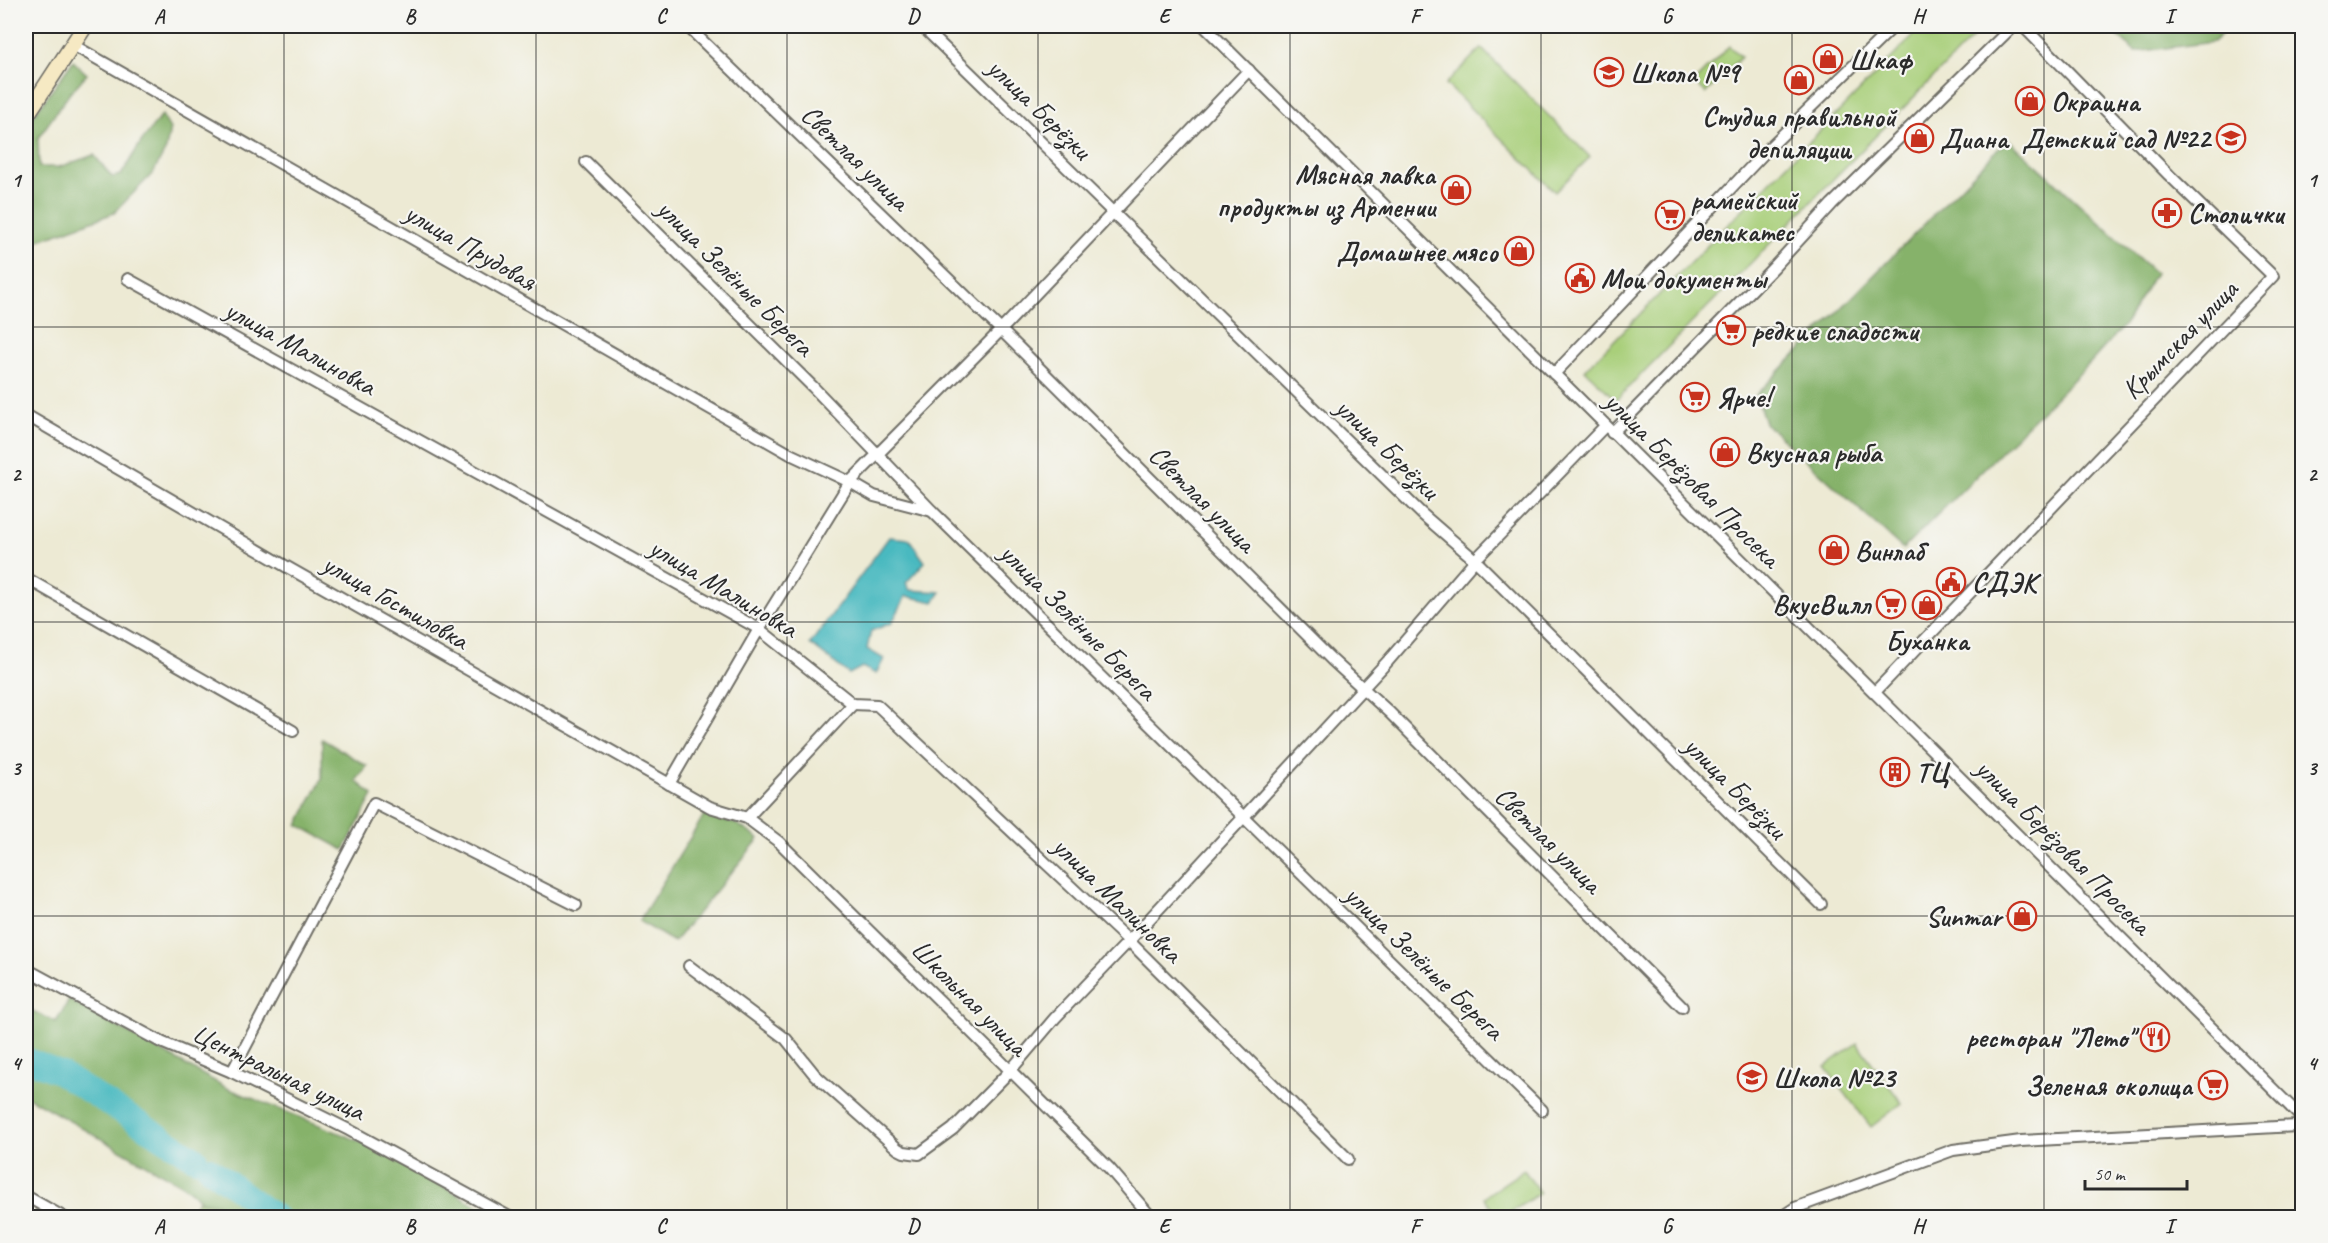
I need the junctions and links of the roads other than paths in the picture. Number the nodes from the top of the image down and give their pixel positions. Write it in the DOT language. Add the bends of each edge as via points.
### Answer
graph roads {
  1 [pos="85,26"];
  2 [pos="687,26"];
  3 [pos="922,26"];
  4 [pos="1204,26"];
  5 [pos="1894,26"];
  6 [pos="2013,26"];
  7 [pos="2023,26"];
  8 [pos="73,45"];
  9 [pos="1249,70"];
  10 [pos="26,116"];
  11 [pos="586,162"];
  12 [pos="1113,213"];
  13 [pos="128,279"];
  14 [pos="1000,330"];
  15 [pos="1554,374"];
  16 [pos="26,415"];
  17 [pos="1609,429"];
  18 [pos="876,455"];
  19 [pos="850,482"];
  20 [pos="932,511"];
  21 [pos="1475,560"];
  22 [pos="26,578"];
  23 [pos="759,629"];
  24 [pos="1362,687"];
  25 [pos="1875,692"];
  26 [pos="853,704"];
  27 [pos="293,731"];
  28 [pos="669,784"];
  29 [pos="747,818"];
  30 [pos="1244,818"];
  31 [pos="1821,904"];
  32 [pos="576,905"];
  33 [pos="1129,941"];
  34 [pos="689,966"];
  35 [pos="26,969"];
  36 [pos="1682,1007"];
  37 [pos="1010,1071"];
  38 [pos="232,1072"];
  39 [pos="1542,1110"];
  40 [pos="2302,1120"];
  41 [pos="1348,1159"];
  42 [pos="26,1196"];
  43 [pos="64,1218"];
  44 [pos="511,1218"];
  45 [pos="1152,1218"];
  46 [pos="1780,1218"];
  1 -- 8 [label="main road"];
  2 -- 14 [label="street, Светлая улица"];
  3 -- 12 [label="street, улица Берёзки"];
  4 -- 9 [label="street, улица Берёзовая Просека"];
  5 -- 15 [label="street" via="1770,147"];
  6 -- 17 [label="street"];
  7 -- 25 [label="street, Крымская улица" via="2273,276"];
  8 -- 10 [label="main road"];
  8 -- 19 [label="street, улица Прудовая" via="790,454"];
  9 -- 12 [label="street"];
  9 -- 15 [label="street, улица Берёзовая Просека"];
  11 -- 18 [label="street, улица Зелёные Берега" via="813,387"];
  12 -- 14 [label="street"];
  12 -- 21 [label="street, улица Берёзки" via="1422,514"];
  13 -- 23 [label="street, улица Малиновка"];
  14 -- 18 [label="street"];
  14 -- 24 [label="street, Светлая улица"];
  15 -- 17 [label="street, улица Берёзовая Просека"];
  16 -- 28 [label="street, улица Гостиловка"];
  17 -- 21 [label="street"];
  17 -- 25 [label="street, улица Берёзовая Просека"];
  18 -- 19 [label="street"];
  18 -- 20 [label="street, улица Зелёные Берега"];
  19 -- 20 [label="street, улица Прудовая" via="874,496"];
  19 -- 23 [label="street"];
  20 -- 30 [label="street, улица Зелёные Берега"];
  21 -- 24 [label="street"];
  21 -- 31 [label="street, улица Берёзки"];
  22 -- 27 [label="street"];
  23 -- 26 [label="street, улица Малиновка"];
  23 -- 28 [label="street"];
  24 -- 30 [label="street"];
  24 -- 36 [label="street, Светлая улица"];
  25 -- 40 [label="street, улица Берёзовая Просека"];
  26 -- 29 [label="street"];
  26 -- 33 [label="street, улица Малиновка" via="877,705"];
  28 -- 29 [label="street, улица Гостиловка" via="710,807"];
  29 -- 37 [label="street, Школьная улица" via="779,842"];
  30 -- 33 [label="street"];
  30 -- 39 [label="street, улица Зелёные Берега"];
  32 -- 38 [label="street" via="374,803"];
  33 -- 37 [label="street"];
  33 -- 41 [label="street, улица Малиновка"];
  34 -- 37 [label="street" via="786,1039 815,1076 904,1152 919,1154 930,1147"];
  35 -- 38 [label="street, Центральная улица" via="161,1042"];
  37 -- 45 [label="street, Школьная улица" via="1109,1168"];
  38 -- 44 [label="street, Центральная улица"];
  40 -- 46 [label="street" via="2297,1126 2021,1141 1953,1150 1796,1208"];
  42 -- 43 [label="street"];
}
